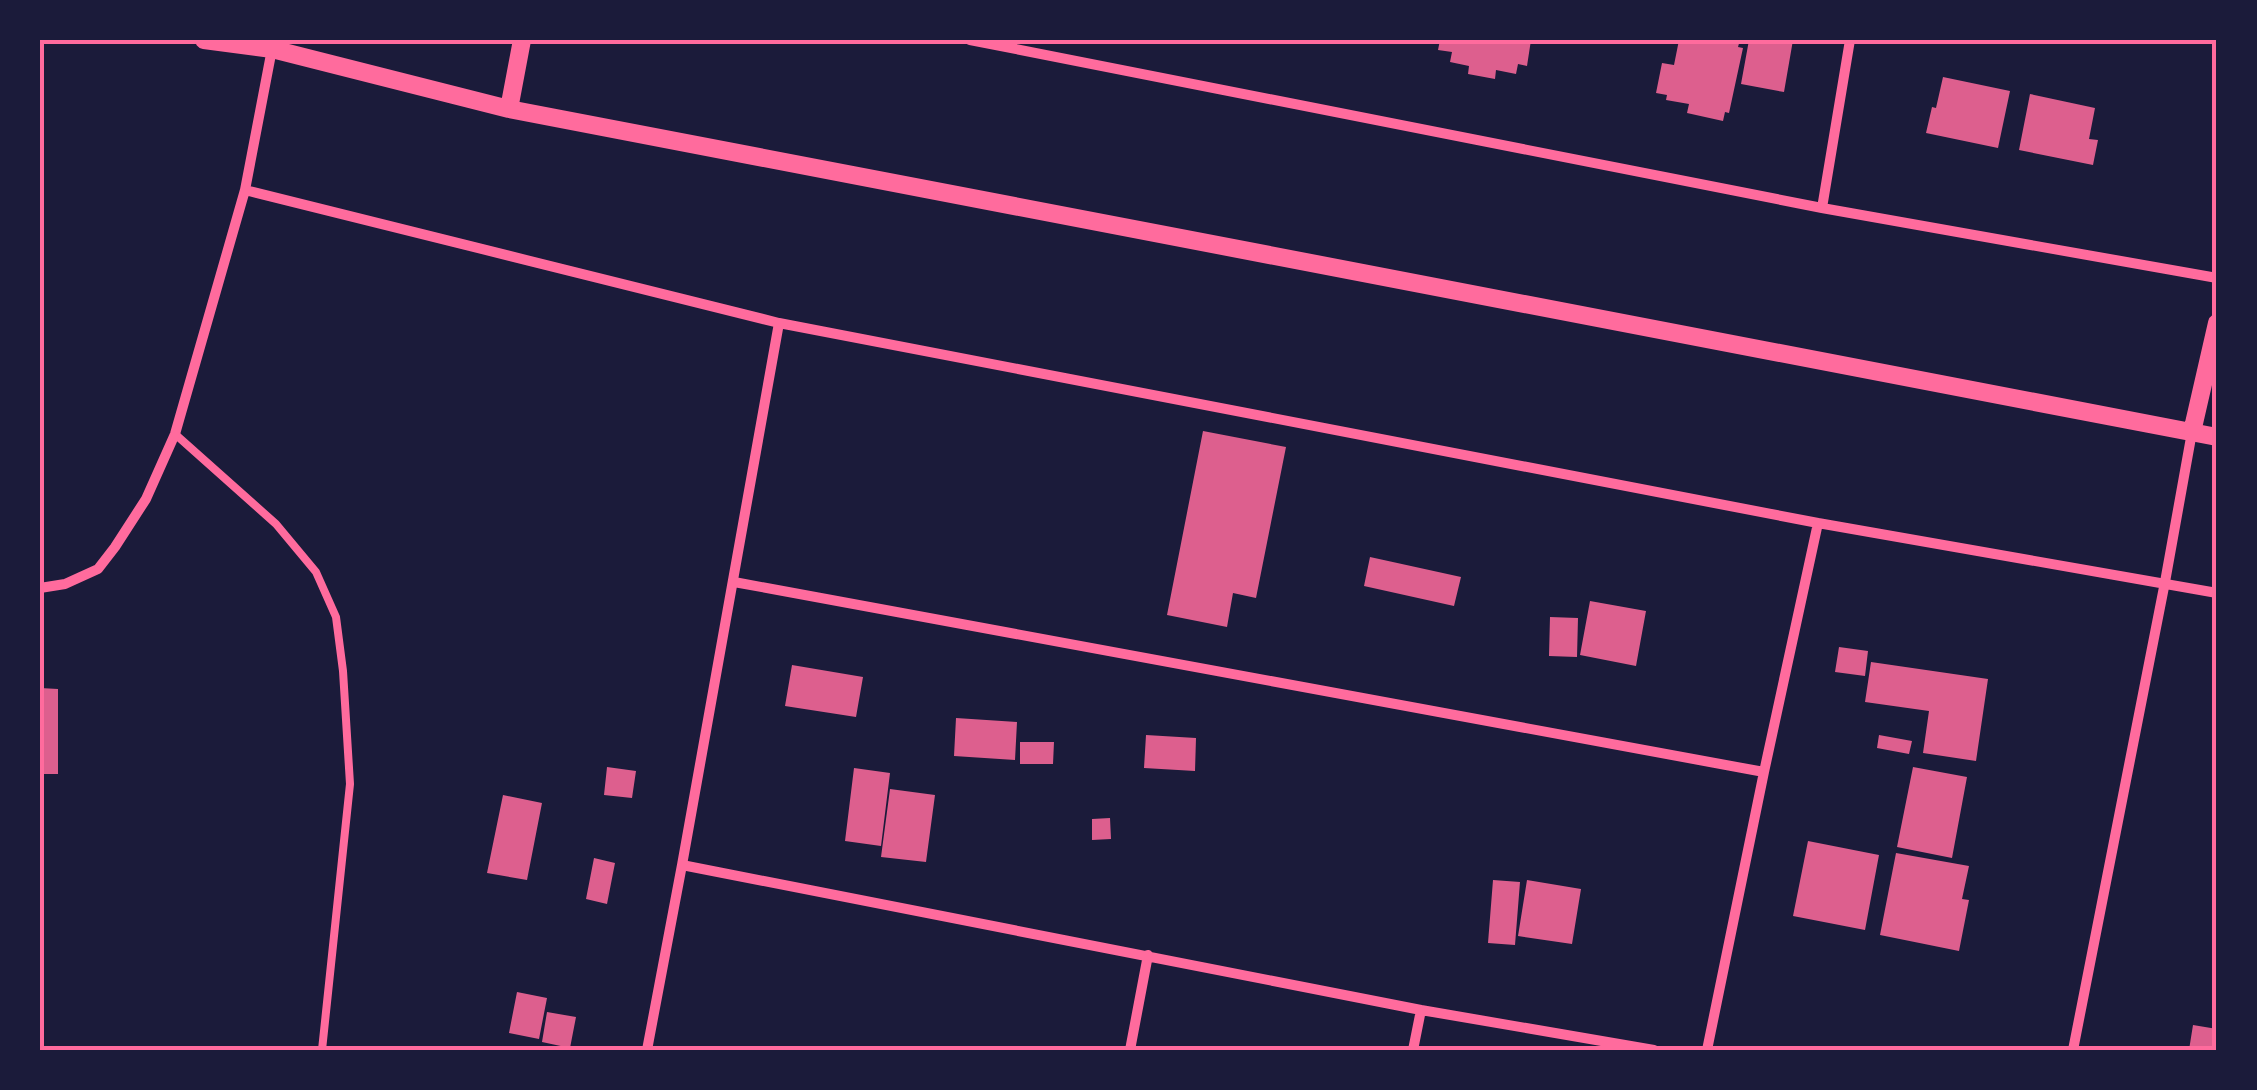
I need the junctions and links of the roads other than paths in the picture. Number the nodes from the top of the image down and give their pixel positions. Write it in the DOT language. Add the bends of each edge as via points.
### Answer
graph roads {
  1 [pos="204,40"];
  2 [pos="522,40"];
  3 [pos="970,40"];
  4 [pos="1850,40"];
  5 [pos="272,49"];
  6 [pos="508,109"];
  7 [pos="244,190"];
  8 [pos="1822,208"];
  9 [pos="2217,278"];
  10 [pos="779,322"];
  11 [pos="2217,323"];
  12 [pos="2192,432"];
  13 [pos="175,434"];
  14 [pos="2217,436"];
  15 [pos="1818,523"];
  16 [pos="734,582"];
  17 [pos="2165,582"];
  18 [pos="40,588"];
  19 [pos="2217,593"];
  20 [pos="1764,772"];
  21 [pos="682,864"];
  22 [pos="1148,954"];
  23 [pos="1421,1010"];
  24 [pos="322,1050"];
  25 [pos="647,1050"];
  26 [pos="1130,1050"];
  27 [pos="1413,1050"];
  28 [pos="1654,1050"];
  29 [pos="1708,1050"];
  30 [pos="2074,1050"];
  1 -- 5 [label="street"];
  2 -- 6 [label="street"];
  3 -- 8 [label="street"];
  4 -- 8 [label="street"];
  5 -- 6 [label="street"];
  5 -- 7 [label="street"];
  6 -- 12 [label="street"];
  7 -- 10 [label="street"];
  7 -- 13 [label="street"];
  8 -- 9 [label="street"];
  10 -- 15 [label="street"];
  10 -- 16 [label="street"];
  11 -- 12 [label="street"];
  12 -- 14 [label="street"];
  12 -- 17 [label="street"];
  13 -- 18 [label="street" via="146,499 98,569"];
  13 -- 24 [label="lane" via="276,524 316,572 336,618 350,784"];
  15 -- 17 [label="street"];
  15 -- 20 [label="street"];
  16 -- 20 [label="street"];
  16 -- 21 [label="street"];
  17 -- 19 [label="street"];
  17 -- 30 [label="street"];
  20 -- 29 [label="street"];
  21 -- 22 [label="street"];
  21 -- 25 [label="street"];
  22 -- 23 [label="street"];
  22 -- 26 [label="street"];
  23 -- 27 [label="street"];
  23 -- 28 [label="street"];
}
